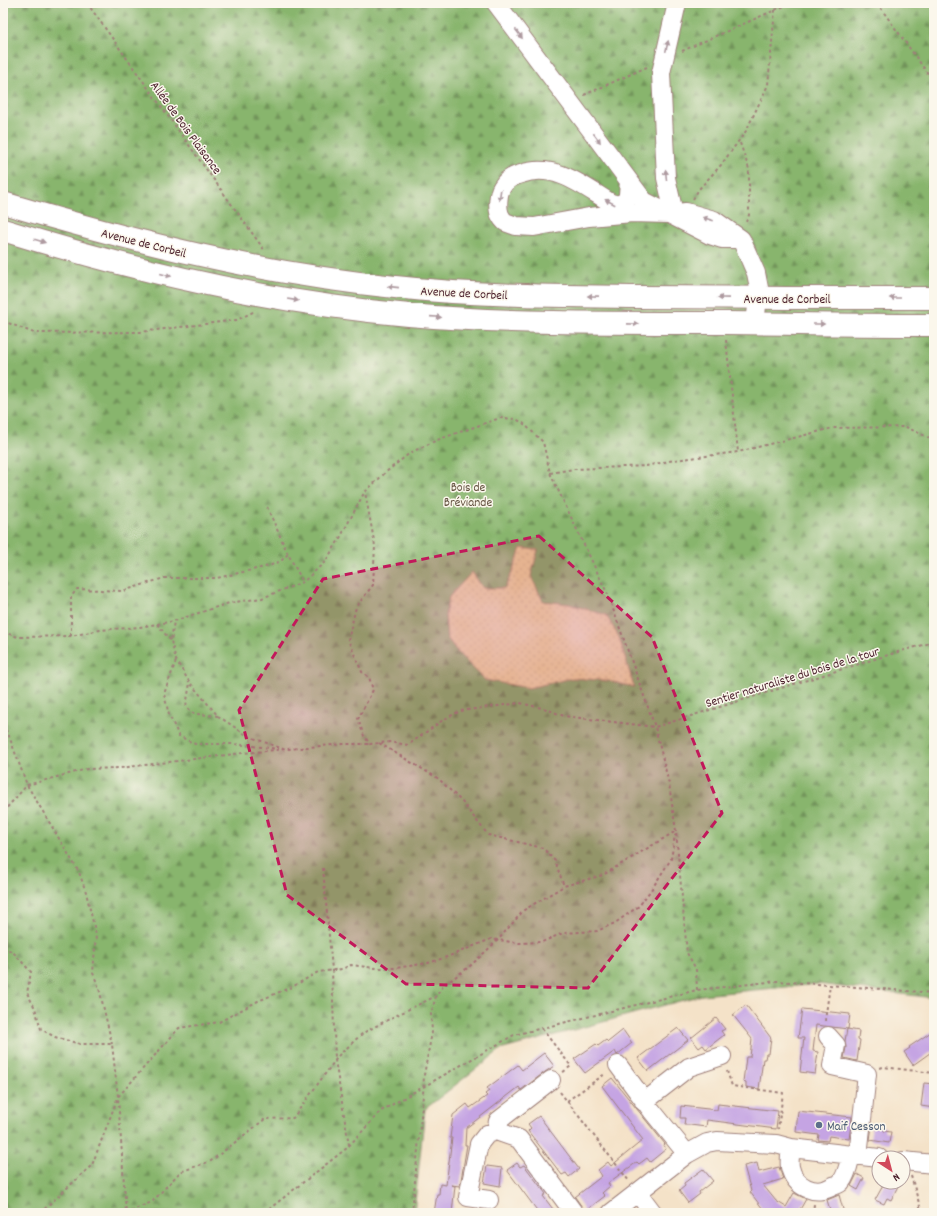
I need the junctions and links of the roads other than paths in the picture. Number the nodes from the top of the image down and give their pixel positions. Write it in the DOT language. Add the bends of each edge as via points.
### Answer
graph roads {
  1 [pos="496,3"];
  2 [pos="677,3"];
  3 [pos="629,181"];
  4 [pos="3,203"];
  5 [pos="676,213"];
  6 [pos="3,230"];
  7 [pos="759,298"];
  8 [pos="934,298"];
  9 [pos="755,324"];
  10 [pos="934,325"];
  11 [pos="828,1036"];
  12 [pos="722,1056"];
  13 [pos="618,1065"];
  14 [pos="551,1080"];
  15 [pos="644,1102"];
  16 [pos="496,1131"];
  17 [pos="783,1146"];
  18 [pos="687,1154"];
  19 [pos="854,1155"];
  20 [pos="871,1157"];
  21 [pos="911,1162"];
  22 [pos="934,1164"];
  23 [pos="638,1193"];
  24 [pos="489,1200"];
  25 [pos="574,1213"];
  26 [pos="611,1213"];
  27 [pos="653,1213"];
  1 -- 3 [label="street, one-way"];
  5 -- 2 [label="street, one-way" via="666,178 661,73"];
  3 -- 5 [label="street" via="644,200"];
  3 -- 5 [label="street, one-way" via="626,202 618,205 569,177 533,170 505,181 500,190 500,214 505,222 516,226 534,227 589,217"];
  7 -- 4 [label="main road, Avenue de Corbeil, one-way" via="546,296 396,288 277,271 210,258 89,228"];
  5 -- 7 [label="street" via="710,235 722,239 739,238 756,273"];
  6 -- 9 [label="main road, one-way" via="170,276 336,306 408,315 506,321"];
  8 -- 7 [label="main road, Avenue de Corbeil, one-way"];
  7 -- 9 [label="street"];
  9 -- 10 [label="main road, one-way"];
  11 -- 19 [label="street" via="836,1045 832,1066 867,1074"];
  12 -- 15 [label="street" via="689,1067"];
  13 -- 15 [label="street"];
  14 -- 16 [label="street" via="498,1121"];
  15 -- 18 [label="street"];
  16 -- 24 [label="street" via="487,1134 479,1144 468,1197"];
  16 -- 25 [label="street" via="519,1139"];
  17 -- 18 [label="street" via="717,1141 707,1143"];
  17 -- 19 [label="street"];
  17 -- 19 [label="street" via="795,1180 805,1189 815,1191 827,1190 841,1182"];
  18 -- 23 [label="street"];
  19 -- 20 [label="street"];
  21 -- 22 [label="street"];
  23 -- 26 [label="street"];
  23 -- 27 [label="street"];
}
